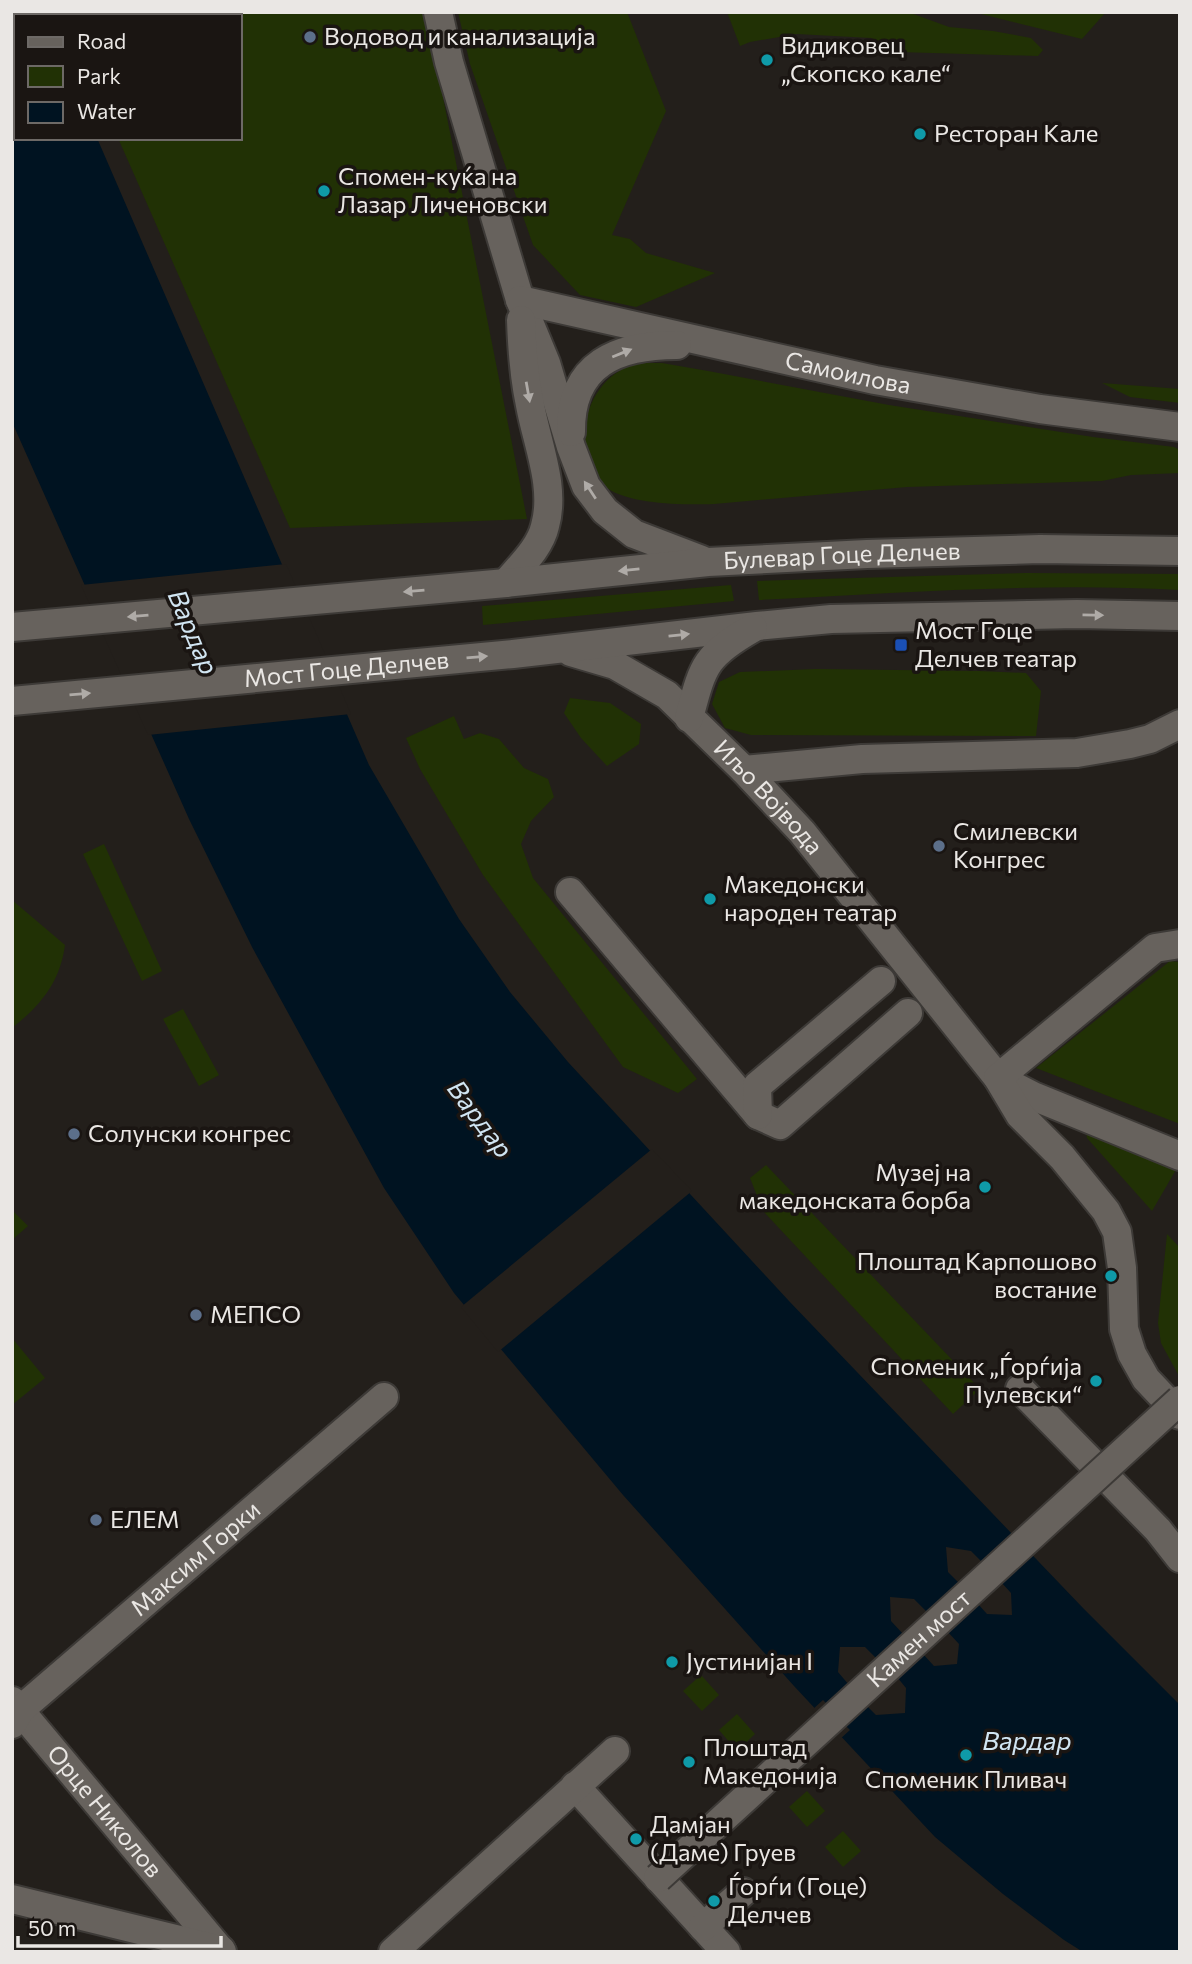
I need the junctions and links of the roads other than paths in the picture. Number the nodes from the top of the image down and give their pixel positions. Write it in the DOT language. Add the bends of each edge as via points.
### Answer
graph roads {
  1 [pos="438,12"];
  2 [pos="520,300"];
  3 [pos="729,347"];
  4 [pos="1180,427"];
  5 [pos="571,447"];
  6 [pos="1180,551"];
  7 [pos="708,562"];
  8 [pos="506,583"];
  9 [pos="1180,615"];
  10 [pos="757,626"];
  11 [pos="12,627"];
  12 [pos="558,648"];
  13 [pos="12,701"];
  14 [pos="690,718"];
  15 [pos="1180,724"];
  16 [pos="744,770"];
  17 [pos="569,892"];
  18 [pos="1180,944"];
  19 [pos="881,981"];
  20 [pos="908,1013"];
  21 [pos="998,1078"];
  22 [pos="758,1115"];
  23 [pos="1180,1156"];
  24 [pos="1020,1389"];
  25 [pos="384,1396"];
  26 [pos="1180,1400"];
  27 [pos="1180,1415"];
  28 [pos="1180,1558"];
  29 [pos="15,1712"];
  30 [pos="615,1751"];
  31 [pos="575,1786"];
  32 [pos="657,1878"];
  33 [pos="743,1892"];
  34 [pos="12,1899"];
  35 [pos="703,1927"];
  36 [pos="221,1951"];
  37 [pos="393,1952"];
  38 [pos="726,1952"];
  1 -- 2 [label="street"];
  2 -- 3 [label="street, Самоилова"];
  2 -- 5 [label="street" via="546,363"];
  2 -- 8 [label="street, one-way" via="523,367 549,506 539,543"];
  3 -- 4 [label="street, Самоилова" via="875,380"];
  5 -- 3 [label="street, one-way" via="575,397 597,365 639,347"];
  7 -- 5 [label="street, one-way" via="634,534 606,511 586,486"];
  6 -- 7 [label="street, Булевар Гоце Делчев" via="867,554"];
  7 -- 8 [label="street, Булевар Гоце Делчев, one-way"];
  8 -- 11 [label="street, one-way"];
  10 -- 9 [label="street, one-way" via="831,619"];
  12 -- 10 [label="street, one-way"];
  10 -- 14 [label="street" via="711,657"];
  13 -- 12 [label="street, Мост Гоце Делчев, one-way"];
  12 -- 14 [label="street, Иљо Војвода" via="615,665 667,695"];
  14 -- 16 [label="street, Иљо Војвода"];
  15 -- 16 [label="street" via="1150,739 1077,753 862,759"];
  16 -- 21 [label="street, Иљо Војвода" via="802,832"];
  17 -- 22 [label="street"];
  18 -- 21 [label="street" via="1155,948"];
  19 -- 22 [label="street" via="757,1086"];
  20 -- 22 [label="street" via="780,1125"];
  21 -- 23 [label="street, Иљо Војвода"];
  21 -- 27 [label="street, Иљо Војвода" via="1020,1115 1106,1211 1117,1232 1124,1329 1132,1354 1146,1379"];
  24 -- 28 [label="street"];
  25 -- 29 [label="street, Максим Горки"];
  26 -- 32 [label="street, Камен мост, bridge"];
  29 -- 36 [label="street, Орце Николов"];
  30 -- 31 [label="street"];
  31 -- 32 [label="street"];
  31 -- 37 [label="street"];
  32 -- 35 [label="street"];
  33 -- 35 [label="street"];
  34 -- 36 [label="street"];
  35 -- 38 [label="street"];
}
